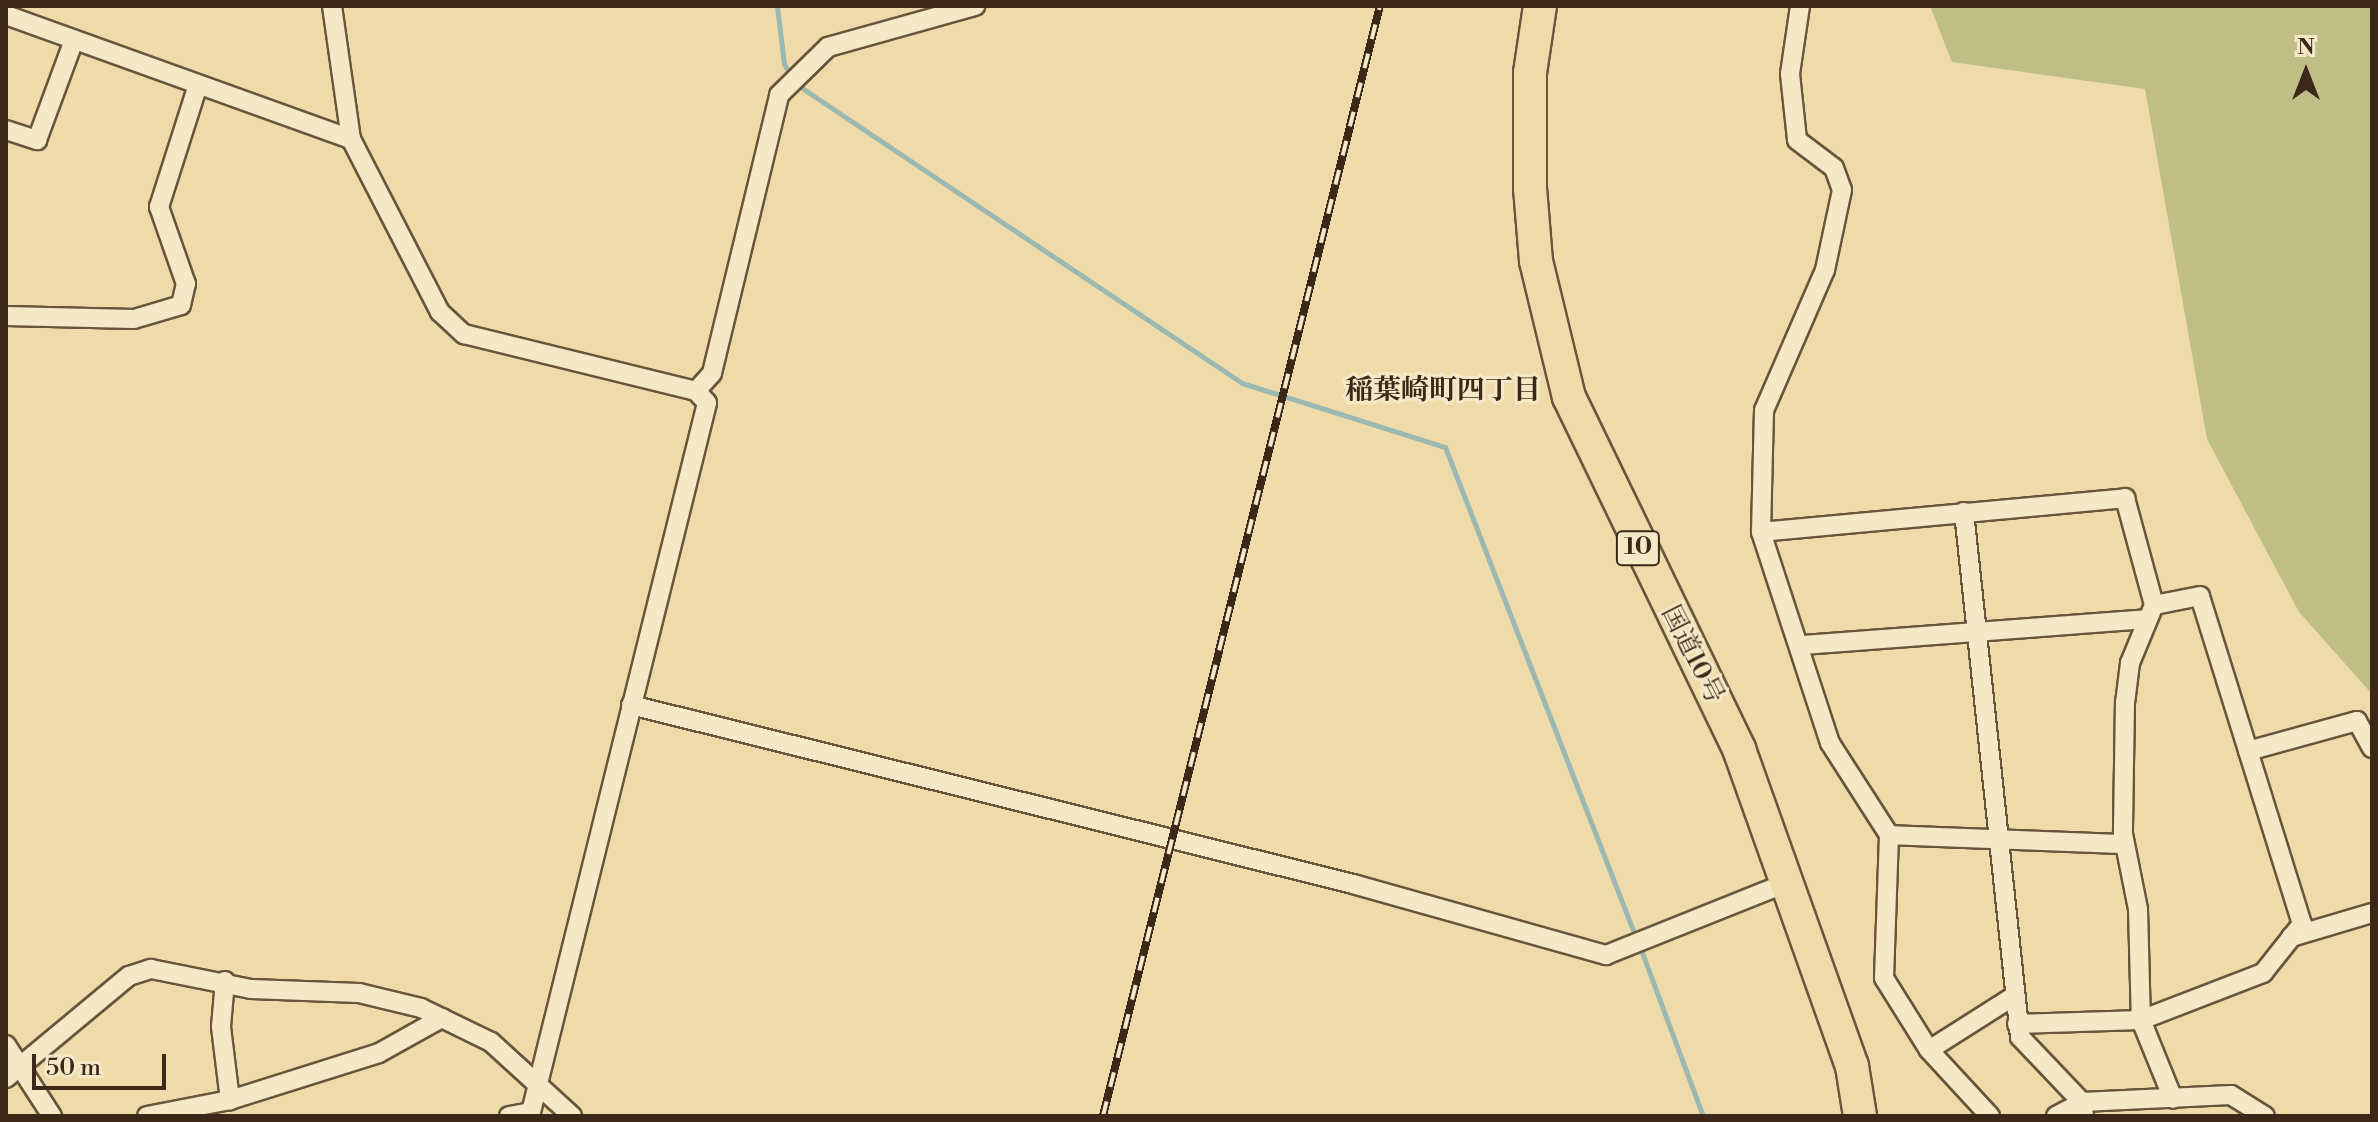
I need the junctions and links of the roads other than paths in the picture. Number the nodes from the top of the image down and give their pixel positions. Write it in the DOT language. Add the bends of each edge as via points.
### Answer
graph roads {
  1 [pos="332,6"];
  2 [pos="975,6"];
  3 [pos="1540,6"];
  4 [pos="1800,6"];
  5 [pos="6,15"];
  6 [pos="74,40"];
  7 [pos="198,85"];
  8 [pos="6,130"];
  9 [pos="351,139"];
  10 [pos="6,316"];
  11 [pos="696,391"];
  12 [pos="1964,512"];
  13 [pos="1761,532"];
  14 [pos="2149,612"];
  15 [pos="1977,632"];
  16 [pos="1802,645"];
  17 [pos="631,705"];
  18 [pos="2372,748"];
  19 [pos="2248,751"];
  20 [pos="1889,835"];
  21 [pos="2001,844"];
  22 [pos="2125,844"];
  23 [pos="1791,881"];
  24 [pos="2372,913"];
  25 [pos="2291,937"];
  26 [pos="225,981"];
  27 [pos="2011,998"];
  28 [pos="442,1018"];
  29 [pos="2141,1020"];
  30 [pos="2017,1024"];
  31 [pos="6,1045"];
  32 [pos="1929,1050"];
  33 [pos="1852,1066"];
  34 [pos="12,1073"];
  35 [pos="538,1083"];
  36 [pos="2173,1099"];
  37 [pos="230,1100"];
  38 [pos="2083,1109"];
  39 [pos="530,1114"];
  40 [pos="52,1116"];
  41 [pos="147,1116"];
  42 [pos="509,1116"];
  43 [pos="572,1116"];
  44 [pos="1860,1116"];
  45 [pos="1881,1116"];
  46 [pos="1990,1116"];
  47 [pos="2056,1116"];
  48 [pos="2265,1116"];
  1 -- 9 [label="street"];
  2 -- 11 [label="street" via="828,47 800,68 785,88 771,118 712,373"];
  3 -- 23 [label="highway, 国道10号 / 10" via="1530,73 1530,188 1536,261 1565,384 1625,524 1739,749"];
  4 -- 13 [label="street" via="1790,74 1797,140 1834,168 1842,190 1825,270 1764,410"];
  5 -- 6 [label="street"];
  6 -- 7 [label="street"];
  6 -- 8 [label="street" via="37,140"];
  7 -- 9 [label="street"];
  7 -- 10 [label="street" via="159,207 186,284 181,305 134,319"];
  9 -- 11 [label="street" via="440,312 464,334"];
  11 -- 17 [label="street" via="707,403"];
  12 -- 13 [label="street"];
  12 -- 14 [label="street" via="2125,498"];
  12 -- 15 [label="street"];
  13 -- 16 [label="street"];
  14 -- 15 [label="street"];
  14 -- 19 [label="street" via="2200,596"];
  14 -- 22 [label="street" via="2125,701"];
  15 -- 16 [label="street"];
  15 -- 21 [label="street"];
  16 -- 20 [label="street" via="1830,743"];
  17 -- 23 [label="street" via="1353,884 1606,955"];
  17 -- 35 [label="street"];
  18 -- 19 [label="street" via="2357,721"];
  19 -- 25 [label="street" via="2302,924"];
  20 -- 21 [label="street"];
  20 -- 32 [label="street" via="1884,978"];
  21 -- 22 [label="street"];
  21 -- 27 [label="street"];
  22 -- 29 [label="street" via="2138,909"];
  23 -- 33 [label="highway, 国道10号 / 10"];
  24 -- 25 [label="street"];
  25 -- 29 [label="street" via="2263,973"];
  26 -- 28 [label="street" via="359,993"];
  26 -- 34 [label="street" via="151,969 129,976"];
  26 -- 37 [label="street" via="221,1027"];
  27 -- 30 [label="street"];
  27 -- 32 [label="street"];
  28 -- 35 [label="street" via="491,1042"];
  28 -- 37 [label="street" via="379,1053"];
  29 -- 30 [label="street"];
  29 -- 36 [label="street"];
  30 -- 38 [label="street" via="2020,1037"];
  31 -- 34 [label="street"];
  32 -- 46 [label="street"];
  33 -- 44 [label="highway, 国道10号 / 10"];
  33 -- 45 [label="highway, 国道10号 / 10"];
  34 -- 40 [label="street"];
  35 -- 39 [label="street"];
  35 -- 43 [label="street"];
  36 -- 38 [label="street"];
  36 -- 48 [label="street" via="2231,1095"];
  37 -- 41 [label="street"];
  38 -- 47 [label="street"];
  39 -- 42 [label="street"];
}
